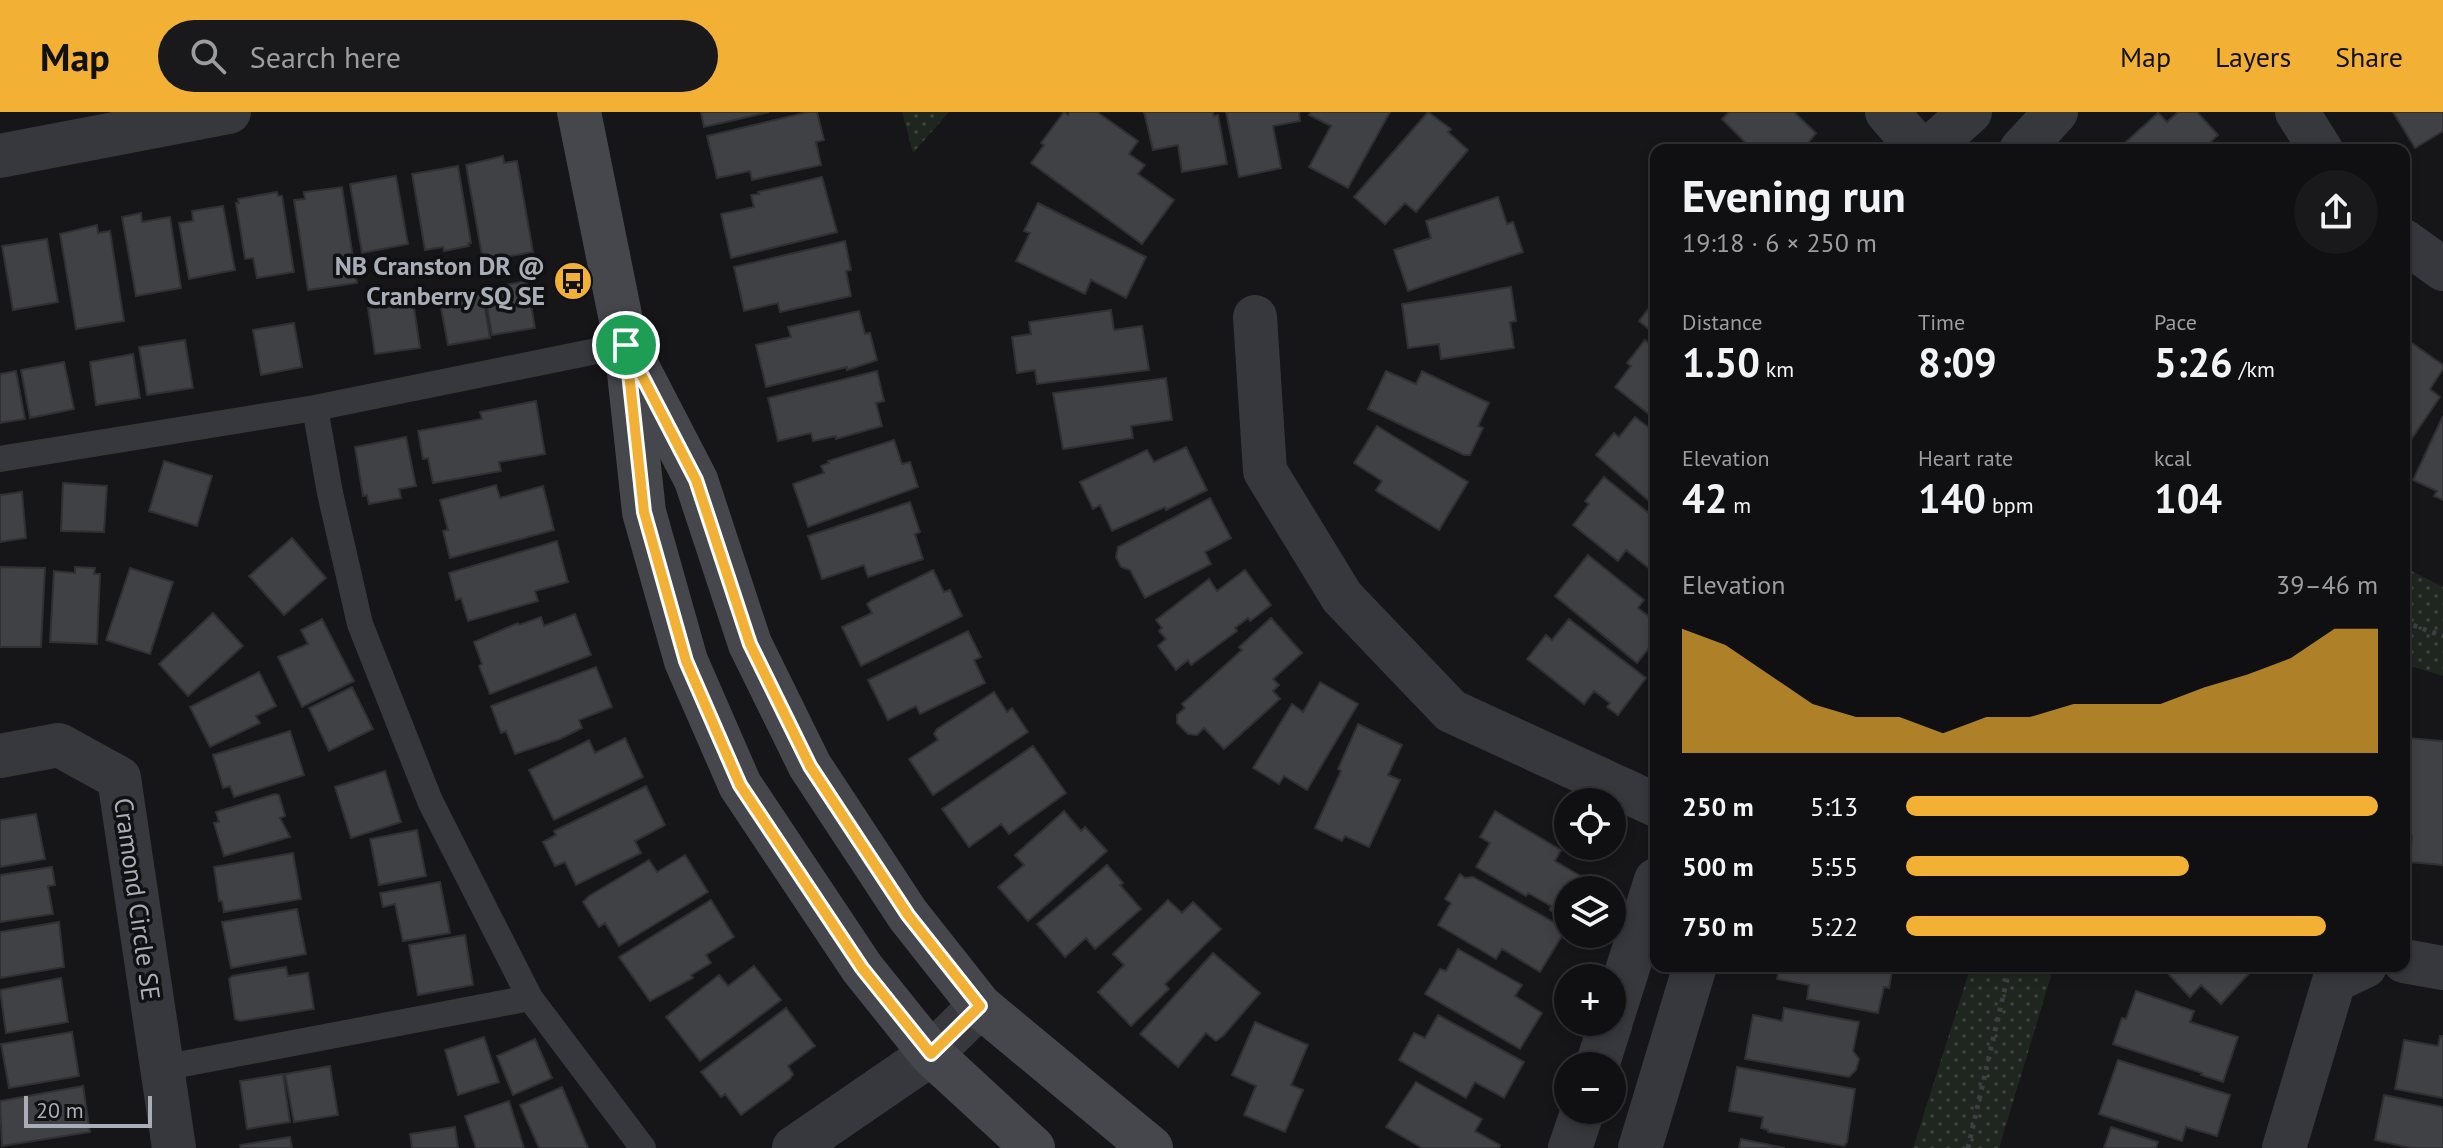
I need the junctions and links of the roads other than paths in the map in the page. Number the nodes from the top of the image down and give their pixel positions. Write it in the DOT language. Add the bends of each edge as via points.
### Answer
graph roads {
  1 [pos="229,112"];
  2 [pos="579,112"];
  3 [pos="1887,112"];
  4 [pos="1970,112"];
  5 [pos="2056,112"];
  6 [pos="2297,112"];
  7 [pos="1915,144"];
  8 [pos="1935,144"];
  9 [pos="2027,144"];
  10 [pos="2317,144"];
  11 [pos="0,156"];
  12 [pos="2410,245"];
  13 [pos="2443,269"];
  14 [pos="1255,317"];
  15 [pos="626,345"];
  16 [pos="315,408"];
  17 [pos="0,459"];
  18 [pos="0,756"];
  19 [pos="1650,802"];
  20 [pos="1650,899"];
  21 [pos="2410,962"];
  22 [pos="2443,968"];
  23 [pos="1693,972"];
  24 [pos="2353,972"];
  25 [pos="1626,973"];
  26 [pos="530,998"];
  27 [pos="980,1006"];
  28 [pos="931,1054"];
  29 [pos="162,1068"];
  30 [pos="1578,1124"];
  31 [pos="174,1148"];
  32 [pos="643,1148"];
  33 [pos="794,1148"];
  34 [pos="1033,1148"];
  35 [pos="1151,1148"];
  36 [pos="1570,1148"];
  37 [pos="1640,1148"];
  38 [pos="2284,1148"];
  1 -- 11 [label="street"];
  2 -- 15 [label="street"];
  3 -- 7 [label="street"];
  4 -- 8 [label="street"];
  5 -- 9 [label="street"];
  6 -- 10 [label="street"];
  12 -- 13 [label="street"];
  14 -- 19 [label="street" via="1265,471 1342,597 1451,711"];
  15 -- 16 [label="lane"];
  15 -- 27 [label="street" via="696,480 750,644 810,766 908,915"];
  15 -- 28 [label="street" via="644,512 686,661 740,785 862,968"];
  16 -- 17 [label="lane"];
  16 -- 26 [label="lane" via="360,624 430,801"];
  18 -- 29 [label="street, Cramond Circle SE" via="59,745 119,778"];
  20 -- 25 [label="street"];
  21 -- 22 [label="street"];
  23 -- 37 [label="street"];
  24 -- 38 [label="street" via="2334,981"];
  26 -- 29 [label="lane"];
  26 -- 32 [label="lane"];
  27 -- 28 [label="street"];
  27 -- 35 [label="street"];
  28 -- 33 [label="street"];
  28 -- 34 [label="street"];
  29 -- 31 [label="street, Cramond Circle SE"];
  30 -- 36 [label="street"];
}
